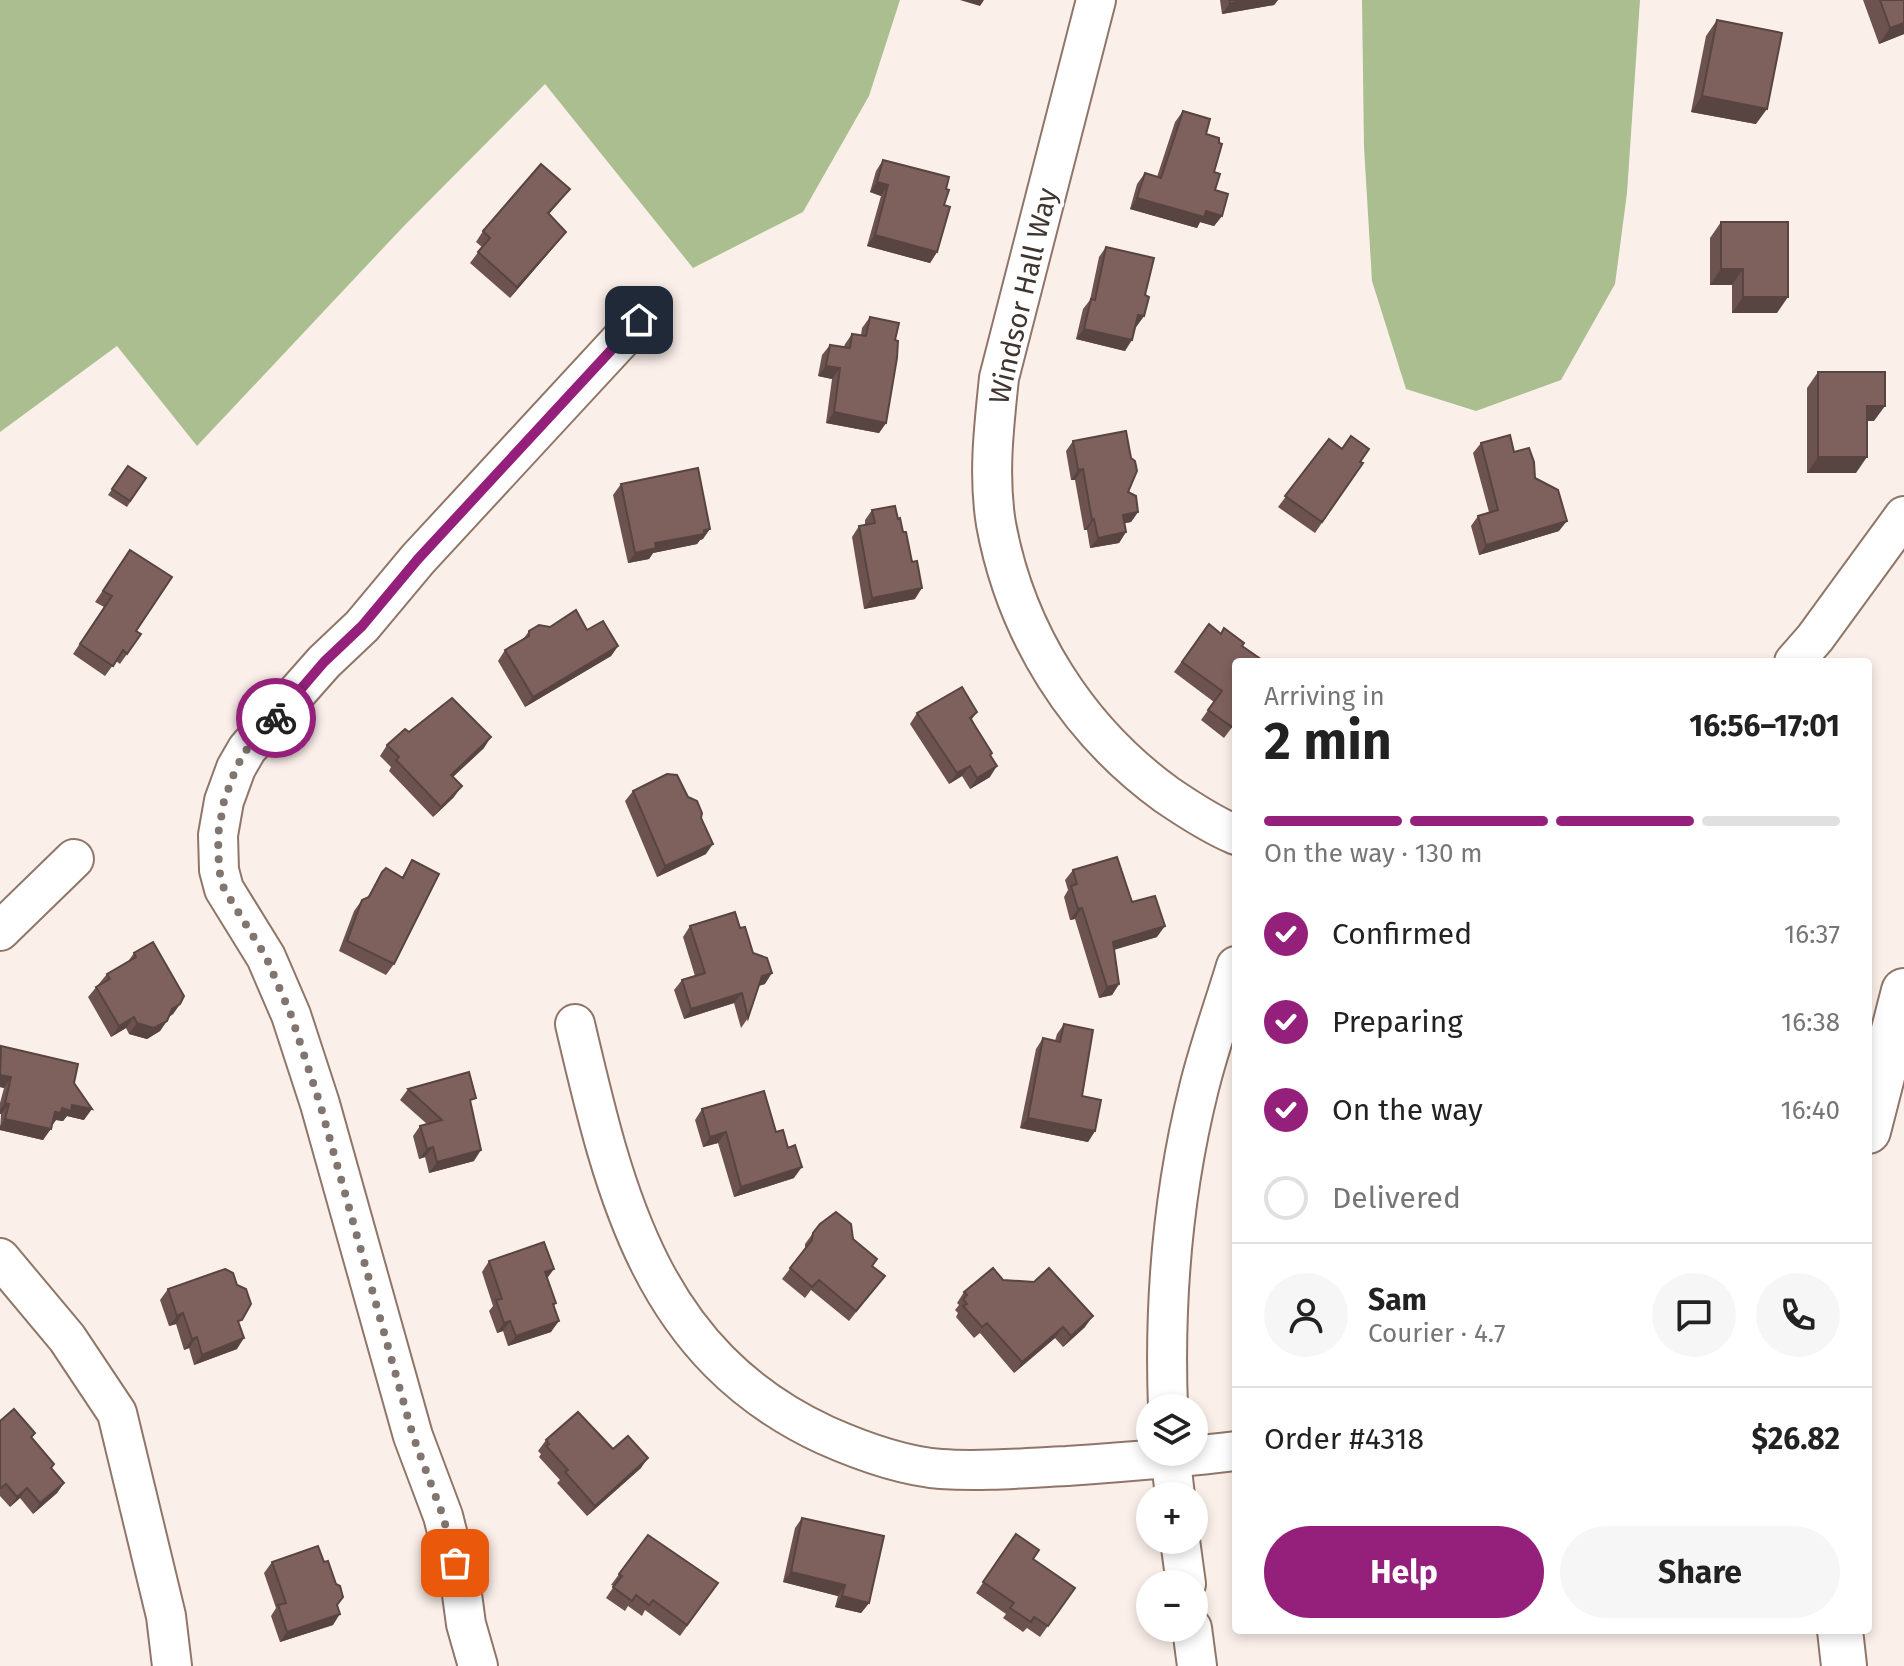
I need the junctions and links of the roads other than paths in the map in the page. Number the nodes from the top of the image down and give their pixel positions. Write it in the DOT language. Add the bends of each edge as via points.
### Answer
graph roads {
  1 [pos="1096,0"];
  2 [pos="639,320"];
  3 [pos="1904,516"];
  4 [pos="1798,658"];
  5 [pos="1232,833"];
  6 [pos="74,859"];
  7 [pos="0,931"];
  8 [pos="1232,979"];
  9 [pos="1904,991"];
  10 [pos="575,1024"];
  11 [pos="1872,1115"];
  12 [pos="0,1258"];
  13 [pos="1167,1394"];
  14 [pos="1232,1451"];
  15 [pos="1208,1453"];
  16 [pos="1136,1458"];
  17 [pos="1840,1634"];
  18 [pos="1194,1642"];
  19 [pos="172,1666"];
  20 [pos="478,1666"];
  21 [pos="1197,1666"];
  22 [pos="1844,1666"];
  1 -- 5 [label="street, Windsor Hall Way" via="999,378 993,433 996,522 1024,620 1076,707 1146,780 1187,810"];
  2 -- 20 [label="street" via="247,749 224,801 218,835 224,889 266,957 320,1104 413,1436 443,1516"];
  3 -- 4 [label="street"];
  6 -- 7 [label="street"];
  8 -- 13 [label="street" via="1199,1088 1180,1184 1170,1276"];
  9 -- 11 [label="highway"];
  10 -- 16 [label="street" via="632,1228 653,1274 714,1357 755,1393 801,1424 848,1445 938,1469 998,1470"];
  12 -- 19 [label="street" via="67,1338 117,1413 166,1616"];
  14 -- 15 [label="street"];
  17 -- 22 [label="highway"];
  18 -- 21 [label="street"];
}
